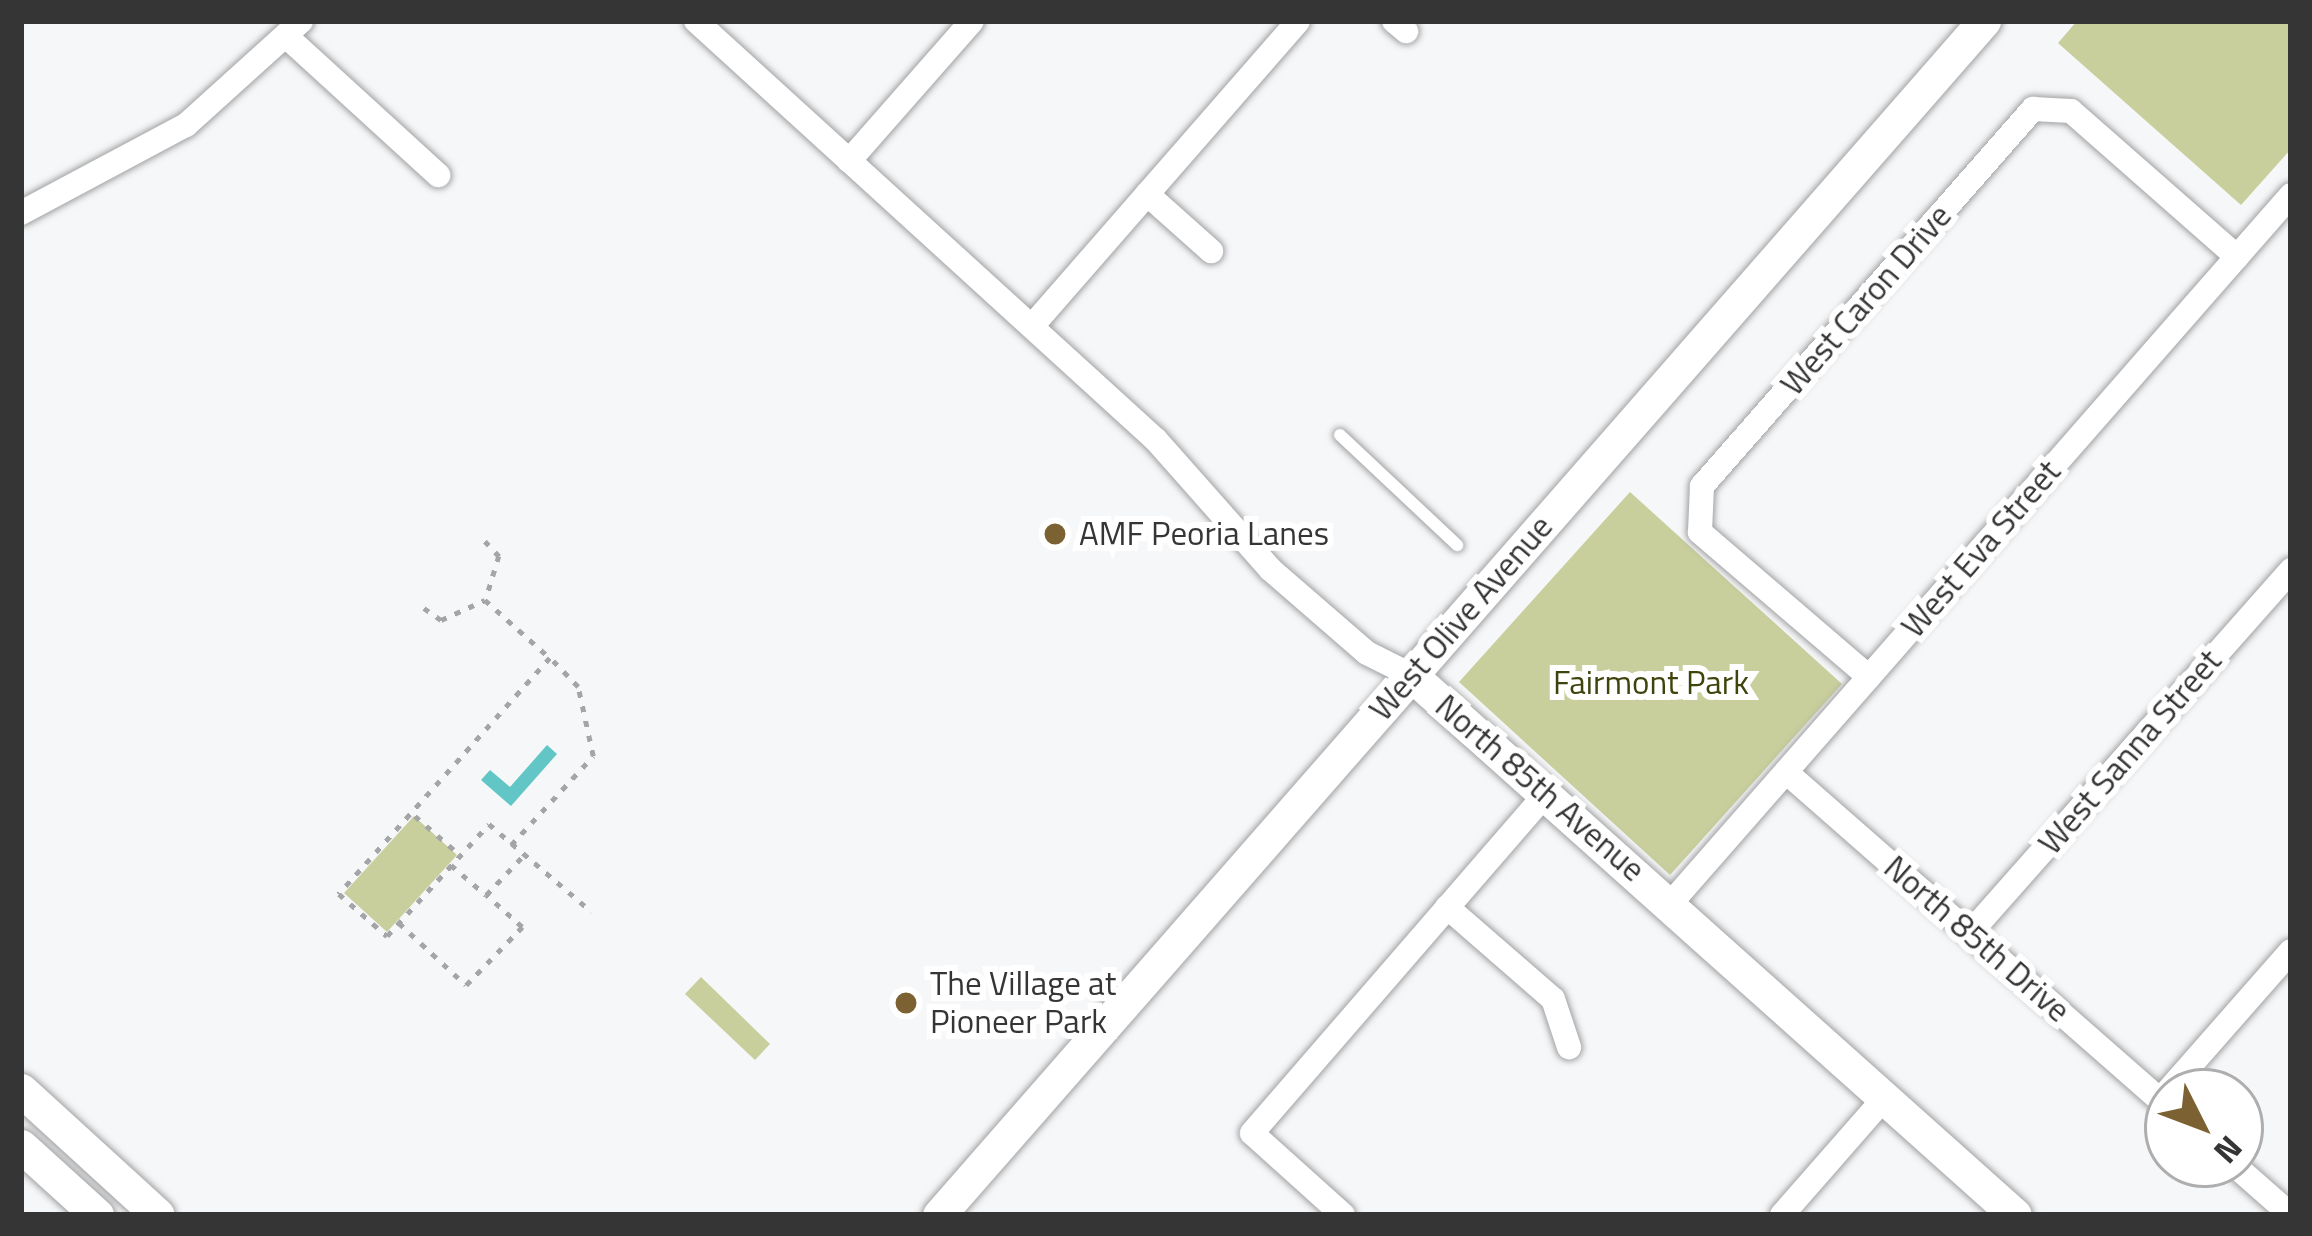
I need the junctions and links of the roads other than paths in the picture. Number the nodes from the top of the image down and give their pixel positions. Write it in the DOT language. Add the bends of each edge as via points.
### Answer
graph roads {
  1 [pos="696,21"];
  2 [pos="972,21"];
  3 [pos="1298,21"];
  4 [pos="1984,21"];
  5 [pos="294,29"];
  6 [pos="849,161"];
  7 [pos="438,175"];
  8 [pos="1147,194"];
  9 [pos="2291,195"];
  10 [pos="21,213"];
  11 [pos="1211,250"];
  12 [pos="2237,256"];
  13 [pos="1033,325"];
  14 [pos="1340,435"];
  15 [pos="1457,544"];
  16 [pos="2291,570"];
  17 [pos="1411,675"];
  18 [pos="1869,676"];
  19 [pos="1786,772"];
  20 [pos="1546,794"];
  21 [pos="1671,903"];
  22 [pos="1447,907"];
  23 [pos="1970,933"];
  24 [pos="2291,951"];
  25 [pos="1569,1047"];
  26 [pos="2193,1068"];
  27 [pos="2144,1085"];
  28 [pos="21,1090"];
  29 [pos="1886,1096"];
  30 [pos="21,1146"];
  31 [pos="94,1157"];
  32 [pos="68,1188"];
  33 [pos="2260,1188"];
  34 [pos="97,1215"];
  35 [pos="158,1215"];
  36 [pos="938,1215"];
  37 [pos="1343,1215"];
  38 [pos="1782,1215"];
  39 [pos="2015,1215"];
  40 [pos="2291,1215"];
  1 -- 6 [label="street, North 85th Avenue"];
  2 -- 6 [label="street"];
  3 -- 8 [label="street"];
  4 -- 17 [label="main road, West Olive Avenue"];
  5 -- 7 [label="street"];
  5 -- 10 [label="street" via="186,125"];
  6 -- 13 [label="street, North 85th Avenue"];
  8 -- 11 [label="street"];
  8 -- 13 [label="street"];
  9 -- 12 [label="street, West Eva Street"];
  12 -- 18 [label="street, West Eva Street"];
  12 -- 18 [label="street, West Caron Drive" via="2056,102 2033,109 1702,486 1693,514 1700,532"];
  13 -- 17 [label="street, North 85th Avenue" via="1270,569 1367,653"];
  14 -- 15 [label="lane"];
  16 -- 23 [label="street, West Sanna Street"];
  17 -- 20 [label="main road, North 85th Avenue"];
  17 -- 36 [label="main road, West Olive Avenue"];
  18 -- 19 [label="street, West Eva Street"];
  19 -- 21 [label="street, West Eva Street"];
  19 -- 23 [label="street, North 85th Drive"];
  20 -- 21 [label="main road, North 85th Avenue"];
  20 -- 22 [label="street"];
  21 -- 29 [label="main road, North 85th Avenue"];
  22 -- 25 [label="street" via="1553,999"];
  22 -- 37 [label="street" via="1252,1133"];
  23 -- 27 [label="street, North 85th Drive"];
  24 -- 26 [label="street"];
  28 -- 31 [label="main road"];
  29 -- 38 [label="street"];
  29 -- 39 [label="main road, North 85th Avenue"];
  30 -- 32 [label="main road"];
  31 -- 32 [label="main road"];
  31 -- 35 [label="main road"];
  32 -- 34 [label="main road"];
  33 -- 40 [label="street"];
}
